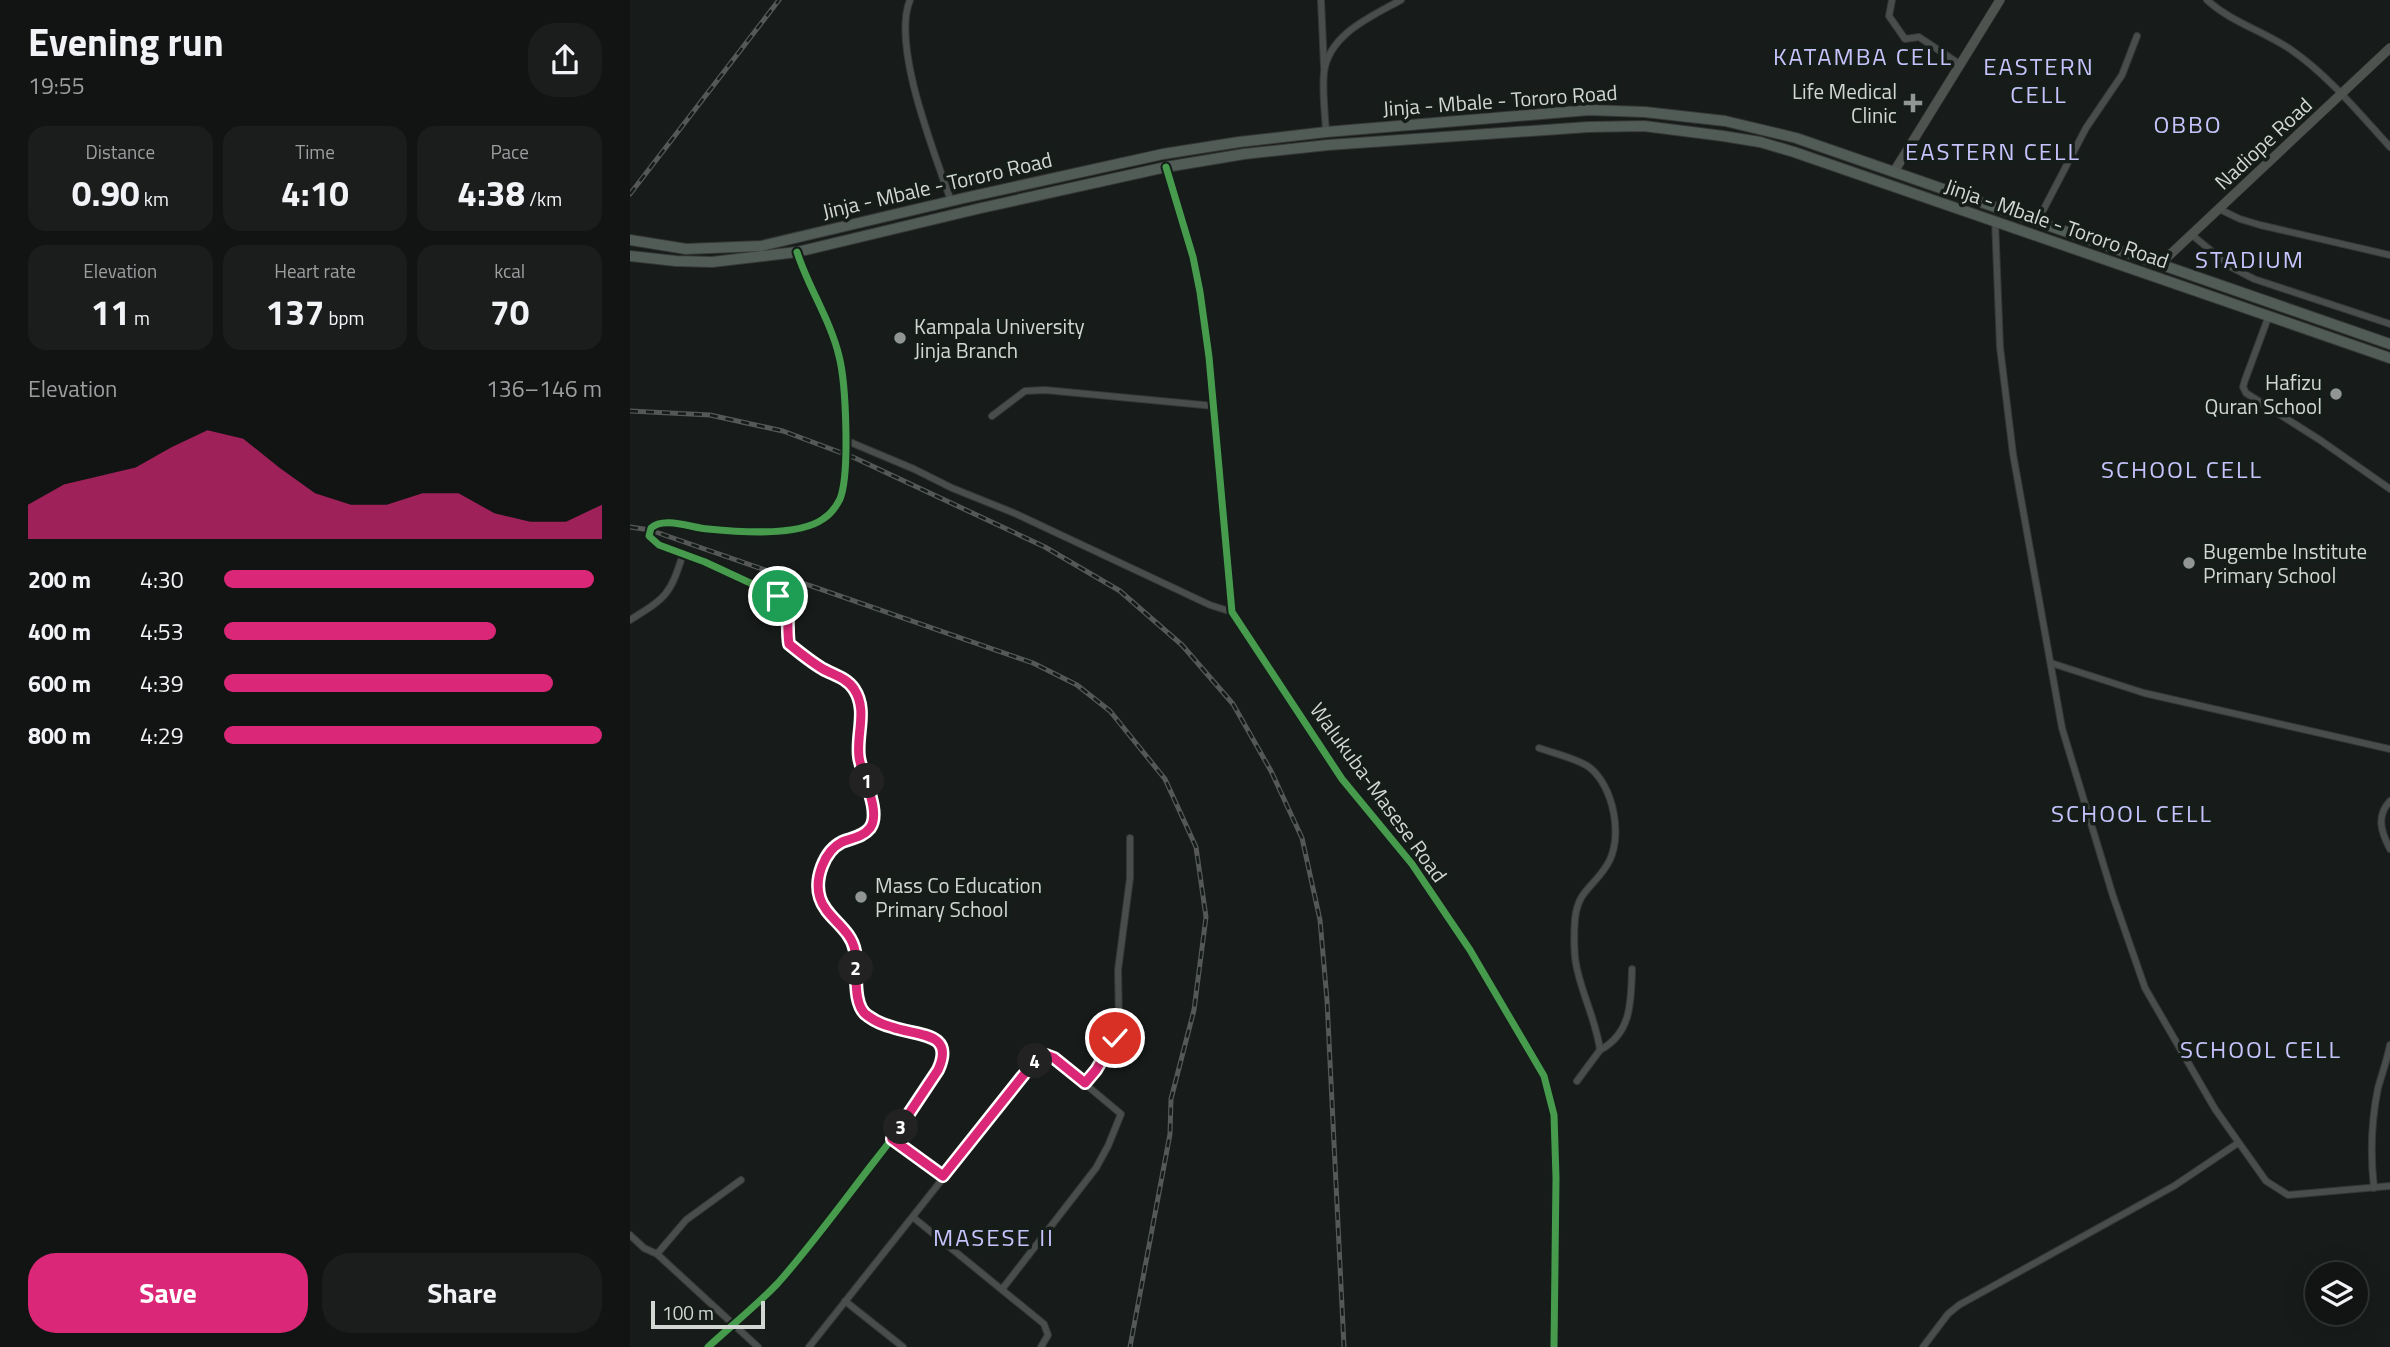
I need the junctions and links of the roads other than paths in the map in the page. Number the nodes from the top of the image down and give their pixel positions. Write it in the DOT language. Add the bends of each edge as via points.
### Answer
graph roads {
  1 [pos="910,0"];
  2 [pos="1321,0"];
  3 [pos="1401,0"];
  4 [pos="1892,0"];
  5 [pos="2000,0"];
  6 [pos="2207,0"];
  7 [pos="2137,36"];
  8 [pos="2390,48"];
  9 [pos="1961,65"];
  10 [pos="1324,68"];
  11 [pos="2341,94"];
  12 [pos="1326,132"];
  13 [pos="2390,147"];
  14 [pos="1166,167"];
  15 [pos="1895,170"];
  16 [pos="951,201"];
  17 [pos="2220,209"];
  18 [pos="1995,220"];
  19 [pos="2037,222"];
  20 [pos="2192,234"];
  21 [pos="630,240"];
  22 [pos="797,251"];
  23 [pos="2390,255"];
  24 [pos="630,256"];
  25 [pos="2161,264"];
  26 [pos="2268,318"];
  27 [pos="2390,324"];
  28 [pos="2390,344"];
  29 [pos="2390,358"];
  30 [pos="1214,406"];
  31 [pos="992,416"];
  32 [pos="845,440"];
  33 [pos="2390,489"];
  34 [pos="683,554"];
  35 [pos="1232,612"];
  36 [pos="630,620"];
  37 [pos="2051,663"];
  38 [pos="1539,748"];
  39 [pos="2390,749"];
  40 [pos="2390,801"];
  41 [pos="1130,838"];
  42 [pos="2390,849"];
  43 [pos="1632,969"];
  44 [pos="2390,1045"];
  45 [pos="1601,1050"];
  46 [pos="1577,1081"];
  47 [pos="1085,1083"];
  48 [pos="892,1139"];
  49 [pos="2238,1143"];
  50 [pos="943,1176"];
  51 [pos="741,1180"];
  52 [pos="2390,1186"];
  53 [pos="2374,1188"];
  54 [pos="914,1218"];
  55 [pos="630,1235"];
  56 [pos="657,1254"];
  57 [pos="1003,1288"];
  58 [pos="845,1301"];
  59 [pos="733,1326"];
  60 [pos="708,1347"];
  61 [pos="758,1347"];
  62 [pos="809,1347"];
  63 [pos="903,1347"];
  64 [pos="1041,1347"];
  65 [pos="1554,1347"];
  66 [pos="1923,1347"];
  1 -- 16 [label="street" via="904,23 906,53"];
  2 -- 10 [label="street"];
  3 -- 10 [label="street" via="1357,23"];
  4 -- 9 [label="street" via="1889,16 1905,39 1919,37"];
  5 -- 9 [label="street"];
  6 -- 11 [label="street" via="2225,15 2289,48"];
  7 -- 19 [label="street" via="2122,75 2087,128"];
  8 -- 11 [label="street, Nadiope Road"];
  9 -- 15 [label="street"];
  10 -- 12 [label="street"];
  11 -- 13 [label="street"];
  11 -- 17 [label="street, Nadiope Road"];
  12 -- 15 [label="highway, Jinja - Mbale - Tororo Road" via="1589,110 1645,112 1758,128"];
  12 -- 16 [label="highway, Jinja - Mbale - Tororo Road" via="1163,155"];
  14 -- 18 [label="highway, Jinja - Mbale - Tororo Road" via="1328,145 1644,126 1760,142"];
  14 -- 22 [label="highway, Jinja - Mbale - Tororo Road"];
  14 -- 30 [label="street, Walukuba-Masese Road" via="1193,257"];
  15 -- 19 [label="highway, Jinja - Mbale - Tororo Road"];
  16 -- 21 [label="highway, Jinja - Mbale - Tororo Road" via="761,246 686,249"];
  17 -- 20 [label="street, Nadiope Road"];
  17 -- 23 [label="street" via="2260,225"];
  18 -- 26 [label="highway, Jinja - Mbale - Tororo Road"];
  18 -- 37 [label="street" via="2000,347 2013,454"];
  19 -- 25 [label="highway, Jinja - Mbale - Tororo Road"];
  20 -- 25 [label="street, Nadiope Road"];
  20 -- 27 [label="street" via="2231,267 2254,279"];
  22 -- 24 [label="highway, Jinja - Mbale - Tororo Road" via="712,262"];
  22 -- 32 [label="street" via="839,354"];
  25 -- 28 [label="highway, Jinja - Mbale - Tororo Road"];
  26 -- 29 [label="highway, Jinja - Mbale - Tororo Road"];
  26 -- 33 [label="street" via="2245,380 2246,393"];
  30 -- 31 [label="street" via="1045,390 1025,391"];
  30 -- 35 [label="street, Walukuba-Masese Road"];
  32 -- 34 [label="street" via="844,483 833,511 822,521 809,527 765,531 663,522 651,528 651,539"];
  32 -- 35 [label="street"];
  34 -- 36 [label="street" via="668,592"];
  34 -- 48 [label="street" via="778,596 788,616 789,644 844,679 860,701 859,757 871,792 873,822 861,836 834,847 827,856 821,870 820,898 855,949 859,1007 865,1015 926,1035 943,1048 938,1070"];
  35 -- 65 [label="street, Walukuba-Masese Road" via="1342,779 1412,864 1545,1076 1554,1115"];
  37 -- 39 [label="street" via="2144,692"];
  37 -- 49 [label="street" via="2067,749 2145,988"];
  38 -- 45 [label="street" via="1593,770 1611,801 1616,823 1614,850 1578,900 1575,920 1575,957"];
  40 -- 42 [label="street" via="2381,822"];
  41 -- 47 [label="street" via="1130,878 1118,971 1119,1022 1109,1051"];
  43 -- 45 [label="street" via="1626,1024"];
  44 -- 53 [label="street" via="2371,1130"];
  45 -- 46 [label="street"];
  47 -- 50 [label="street" via="1054,1058 1037,1058"];
  47 -- 57 [label="street" via="1121,1114 1096,1168"];
  48 -- 50 [label="street"];
  48 -- 59 [label="street" via="777,1283"];
  49 -- 53 [label="street" via="2266,1181 2288,1195"];
  49 -- 66 [label="street" via="2174,1185 1959,1305"];
  50 -- 54 [label="street"];
  51 -- 56 [label="street" via="686,1220"];
  52 -- 53 [label="street"];
  54 -- 57 [label="street"];
  54 -- 58 [label="street"];
  55 -- 56 [label="street"];
  56 -- 59 [label="street"];
  57 -- 64 [label="street" via="1048,1329"];
  58 -- 62 [label="street"];
  58 -- 63 [label="street"];
  59 -- 60 [label="street"];
  59 -- 61 [label="street"];
}
